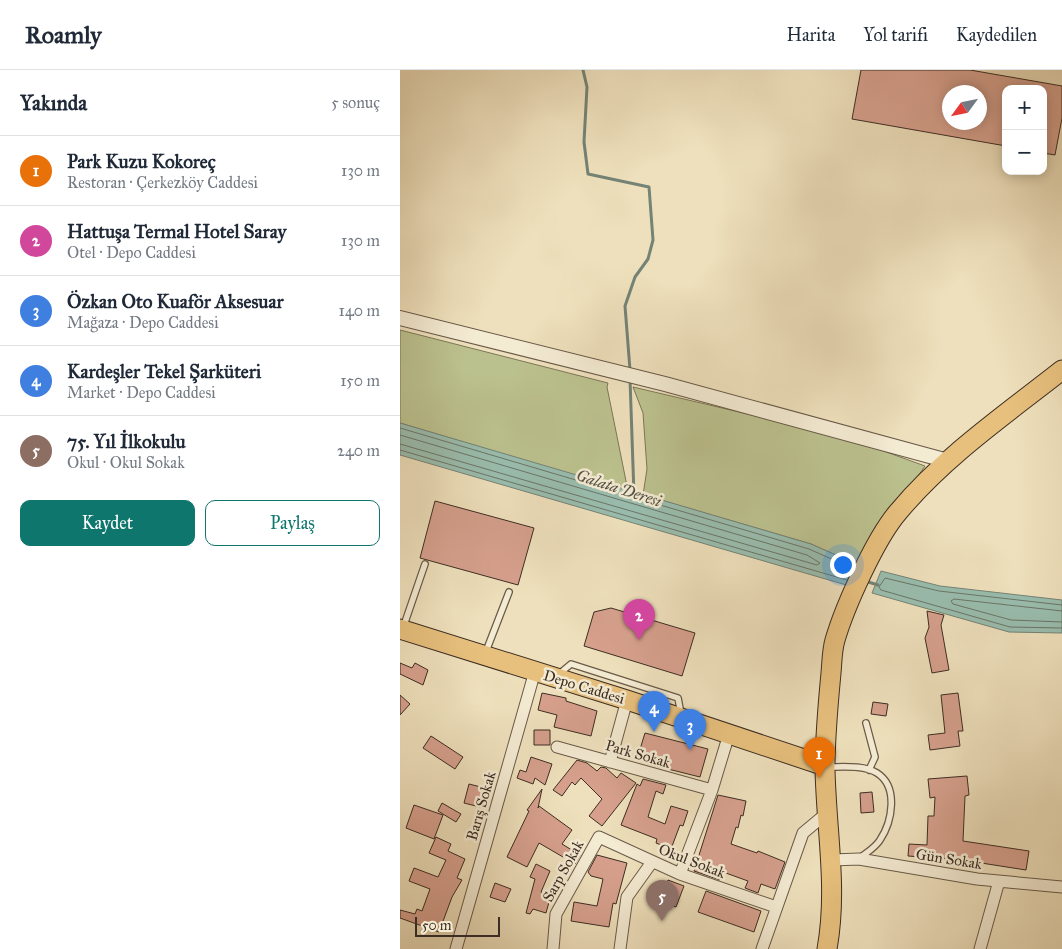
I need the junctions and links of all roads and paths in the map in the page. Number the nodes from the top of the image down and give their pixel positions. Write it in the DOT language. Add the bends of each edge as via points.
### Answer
graph roads {
  1 [pos="400,318"];
  2 [pos="1062,370"];
  3 [pos="948,461"];
  4 [pos="425,564"];
  5 [pos="509,592"];
  6 [pos="401,629"];
  7 [pos="484,656"];
  8 [pos="535,672"];
  9 [pos="555,678"];
  10 [pos="627,700"];
  11 [pos="681,718"];
  12 [pos="866,723"];
  13 [pos="729,734"];
  14 [pos="557,747"];
  15 [pos="610,762"];
  16 [pos="825,766"];
  17 [pos="869,770"];
  18 [pos="712,790"];
  19 [pos="826,813"];
  20 [pos="600,837"];
  21 [pos="832,860"];
  22 [pos="859,860"];
  23 [pos="652,862"];
  24 [pos="680,874"];
  25 [pos="999,881"];
  26 [pos="1062,887"];
  27 [pos="776,907"];
  28 [pos="456,949"];
  29 [pos="553,949"];
  30 [pos="620,949"];
  31 [pos="762,949"];
  32 [pos="827,949"];
  33 [pos="980,949"];
  1 -- 3 [label="street" via="665,384"];
  2 -- 3 [label="main road"];
  3 -- 16 [label="main road" via="897,513 874,550 835,640"];
  4 -- 6 [label="lane"];
  5 -- 7 [label="lane"];
  6 -- 7 [label="main road, Depo Caddesi"];
  7 -- 8 [label="main road, Depo Caddesi"];
  8 -- 9 [label="main road, Depo Caddesi"];
  8 -- 28 [label="street, Barış Sokak"];
  9 -- 10 [label="main road, Depo Caddesi"];
  9 -- 11 [label="lane" via="571,664 678,698"];
  10 -- 11 [label="main road, Depo Caddesi"];
  10 -- 15 [label="street"];
  11 -- 13 [label="main road, Depo Caddesi"];
  12 -- 17 [label="lane" via="875,757"];
  13 -- 16 [label="main road, Depo Caddesi"];
  13 -- 18 [label="street"];
  14 -- 15 [label="street, Park Sokak"];
  15 -- 18 [label="street, Park Sokak"];
  16 -- 17 [label="lane"];
  16 -- 19 [label="main road"];
  17 -- 22 [label="lane" via="878,774 889,789 892,815 880,841"];
  18 -- 24 [label="street"];
  19 -- 21 [label="main road"];
  19 -- 27 [label="street" via="803,834"];
  20 -- 23 [label="street, Okul Sokak"];
  20 -- 29 [label="street, Sarp Sokak" via="556,914"];
  21 -- 22 [label="street, Gün Sokak"];
  21 -- 32 [label="main road"];
  22 -- 25 [label="street, Gün Sokak"];
  23 -- 24 [label="street, Okul Sokak"];
  23 -- 30 [label="street" via="627,897"];
  24 -- 27 [label="street, Okul Sokak"];
  25 -- 26 [label="street, Gün Sokak"];
  25 -- 33 [label="street"];
  27 -- 31 [label="street"];
}
